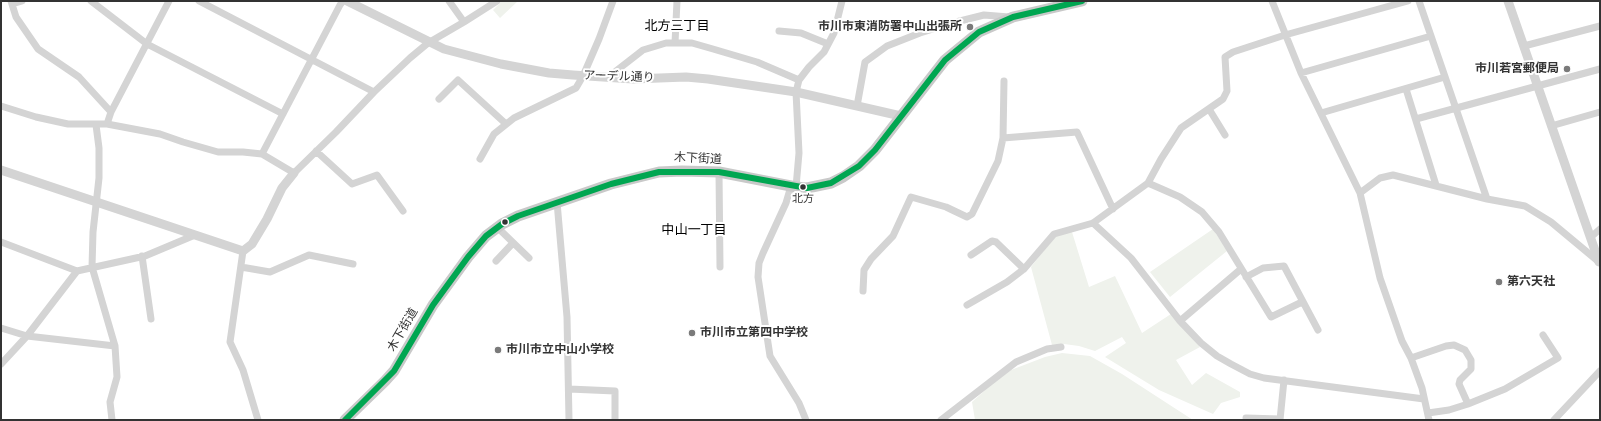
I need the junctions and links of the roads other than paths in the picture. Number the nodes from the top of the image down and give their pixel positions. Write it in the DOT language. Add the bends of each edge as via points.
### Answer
graph roads {
  1 [pos="22,1"];
  2 [pos="91,1"];
  3 [pos="169,1"];
  4 [pos="198,1"];
  5 [pos="344,1"];
  6 [pos="347,1"];
  7 [pos="449,1"];
  8 [pos="497,1"];
  9 [pos="613,1"];
  10 [pos="677,1"];
  11 [pos="842,1"];
  12 [pos="1082,1"];
  13 [pos="1272,1"];
  14 [pos="1408,1"];
  15 [pos="1419,1"];
  16 [pos="1508,1"];
  17 [pos="12,2"];
  18 [pos="1014,17"];
  19 [pos="464,22"];
  20 [pos="1600,26"];
  21 [pos="778,31"];
  22 [pos="1286,35"];
  23 [pos="1431,36"];
  24 [pos="428,43"];
  25 [pos="675,43"];
  26 [pos="147,44"];
  27 [pos="828,44"];
  28 [pos="1524,46"];
  29 [pos="312,59"];
  30 [pos="1600,69"];
  31 [pos="1302,73"];
  32 [pos="583,76"];
  33 [pos="1445,77"];
  34 [pos="615,78"];
  35 [pos="799,80"];
  36 [pos="1004,81"];
  37 [pos="1538,86"];
  38 [pos="1406,89"];
  39 [pos="374,92"];
  40 [pos="796,92"];
  41 [pos="440,99"];
  42 [pos="1,106"];
  43 [pos="857,106"];
  44 [pos="1209,109"];
  45 [pos="1456,109"];
  46 [pos="111,112"];
  47 [pos="1600,112"];
  48 [pos="1321,113"];
  49 [pos="283,114"];
  50 [pos="901,116"];
  51 [pos="1416,119"];
  52 [pos="107,124"];
  53 [pos="506,124"];
  54 [pos="96,125"];
  55 [pos="1552,126"];
  56 [pos="1225,135"];
  57 [pos="1003,138"];
  58 [pos="316,152"];
  59 [pos="262,154"];
  60 [pos="480,159"];
  61 [pos="1,170"];
  62 [pos="719,172"];
  63 [pos="294,173"];
  64 [pos="1148,182"];
  65 [pos="1436,185"];
  66 [pos="793,186"];
  67 [pos="1360,193"];
  68 [pos="1487,200"];
  69 [pos="97,202"];
  70 [pos="558,202"];
  71 [pos="1113,209"];
  72 [pos="403,211"];
  73 [pos="1093,223"];
  74 [pos="497,227"];
  75 [pos="1600,229"];
  76 [pos="196,235"];
  77 [pos="1591,237"];
  78 [pos="1,242"];
  79 [pos="513,243"];
  80 [pos="243,251"];
  81 [pos="971,255"];
  82 [pos="142,256"];
  83 [pos="528,258"];
  84 [pos="496,261"];
  85 [pos="1600,262"];
  86 [pos="353,264"];
  87 [pos="92,267"];
  88 [pos="241,267"];
  89 [pos="720,267"];
  90 [pos="1024,269"];
  91 [pos="1241,269"];
  92 [pos="77,271"];
  93 [pos="1246,277"];
  94 [pos="863,291"];
  95 [pos="1302,302"];
  96 [pos="967,305"];
  97 [pos="151,319"];
  98 [pos="1180,321"];
  99 [pos="1,328"];
  100 [pos="1318,330"];
  101 [pos="1543,335"];
  102 [pos="27,336"];
  103 [pos="115,346"];
  104 [pos="1061,347"];
  105 [pos="1411,358"];
  106 [pos="1,364"];
  107 [pos="1600,371"];
  108 [pos="1284,380"];
  109 [pos="569,389"];
  110 [pos="1424,399"];
  111 [pos="1468,404"];
  112 [pos="1429,417"];
  113 [pos="1246,418"];
  114 [pos="1280,419"];
  115 [pos="112,420"];
  116 [pos="258,420"];
  117 [pos="345,420"];
  118 [pos="569,420"];
  119 [pos="615,420"];
  120 [pos="806,420"];
  121 [pos="941,420"];
  122 [pos="1554,420"];
  1 -- 17 [label="street"];
  2 -- 26 [label="street"];
  3 -- 26 [label="street"];
  4 -- 29 [label="street"];
  5 -- 29 [label="street"];
  6 -- 24 [label="street, アーデル通り"];
  7 -- 19 [label="street"];
  8 -- 19 [label="street"];
  9 -- 32 [label="street"];
  10 -- 25 [label="street"];
  11 -- 27 [label="street" via="834,33"];
  12 -- 18 [label="main road, 木下街道"];
  13 -- 22 [label="street"];
  14 -- 22 [label="street"];
  15 -- 23 [label="street"];
  16 -- 28 [label="street"];
  17 -- 46 [label="street" via="16,17 38,49 79,77"];
  18 -- 43 [label="street" via="984,15 941,26 887,46 865,62"];
  18 -- 50 [label="main road, 木下街道" via="979,32 955,52 940,66"];
  19 -- 24 [label="street"];
  20 -- 28 [label="street"];
  21 -- 27 [label="street" via="800,33"];
  22 -- 31 [label="street"];
  22 -- 44 [label="street" via="1225,57 1227,91 1223,99"];
  23 -- 31 [label="street"];
  23 -- 33 [label="street"];
  24 -- 32 [label="street, アーデル通り" via="501,64 548,73"];
  24 -- 39 [label="street"];
  25 -- 34 [label="street" via="666,42 643,50 616,70"];
  25 -- 35 [label="street" via="692,43 757,62"];
  26 -- 46 [label="street"];
  26 -- 49 [label="street"];
  27 -- 35 [label="street"];
  28 -- 37 [label="street"];
  29 -- 39 [label="street"];
  29 -- 49 [label="street"];
  30 -- 37 [label="street"];
  31 -- 48 [label="street"];
  32 -- 34 [label="street, アーデル通り"];
  32 -- 53 [label="street" via="576,88"];
  33 -- 38 [label="street"];
  33 -- 45 [label="street"];
  34 -- 40 [label="street, アーデル通り" via="686,77"];
  35 -- 40 [label="street"];
  36 -- 57 [label="street"];
  37 -- 45 [label="street"];
  37 -- 55 [label="street"];
  38 -- 48 [label="street"];
  38 -- 51 [label="street"];
  39 -- 58 [label="street"];
  40 -- 43 [label="street, アーデル通り"];
  40 -- 66 [label="street" via="799,153"];
  41 -- 53 [label="street" via="458,80"];
  42 -- 54 [label="street" via="68,124"];
  43 -- 50 [label="street, アーデル通り"];
  44 -- 56 [label="street"];
  44 -- 64 [label="street" via="1181,128"];
  45 -- 51 [label="street"];
  45 -- 68 [label="street"];
  46 -- 52 [label="street"];
  47 -- 55 [label="street"];
  48 -- 67 [label="street"];
  49 -- 59 [label="street"];
  50 -- 66 [label="main road, 木下街道" via="860,166 843,177 818,186"];
  51 -- 65 [label="street"];
  52 -- 54 [label="street"];
  52 -- 59 [label="street" via="160,134 218,152"];
  53 -- 60 [label="street" via="494,134"];
  54 -- 69 [label="street" via="99,164"];
  55 -- 77 [label="street"];
  57 -- 71 [label="street" via="1077,132"];
  57 -- 94 [label="street" via="998,161 972,214 967,217 946,207 911,197 893,236 864,270"];
  58 -- 63 [label="street"];
  58 -- 72 [label="street" via="352,184 377,175"];
  59 -- 63 [label="street"];
  61 -- 69 [label="street"];
  62 -- 66 [label="main road, 木下街道"];
  62 -- 70 [label="main road, 木下街道" via="659,172 627,178"];
  62 -- 89 [label="street"];
  63 -- 80 [label="street" via="282,188 252,244"];
  64 -- 71 [label="street"];
  64 -- 91 [label="street" via="1180,196 1202,212 1219,232"];
  65 -- 67 [label="street" via="1393,175 1380,178"];
  65 -- 68 [label="street"];
  66 -- 120 [label="street" via="759,263 758,277 770,356 799,402"];
  67 -- 105 [label="street" via="1380,278 1402,341"];
  68 -- 85 [label="street" via="1525,206 1533,210"];
  69 -- 76 [label="street"];
  69 -- 87 [label="street"];
  70 -- 74 [label="main road, 木下街道" via="518,216"];
  70 -- 109 [label="street"];
  71 -- 73 [label="street"];
  73 -- 90 [label="street" via="1054,234"];
  73 -- 98 [label="street" via="1131,258"];
  74 -- 79 [label="street"];
  74 -- 117 [label="main road, 木下街道" via="476,247 433,304 394,371"];
  75 -- 77 [label="street"];
  76 -- 80 [label="street"];
  76 -- 82 [label="street"];
  77 -- 85 [label="street"];
  78 -- 92 [label="street"];
  79 -- 83 [label="street"];
  79 -- 84 [label="street"];
  80 -- 88 [label="street"];
  81 -- 90 [label="street" via="992,241 996,242"];
  82 -- 87 [label="street"];
  82 -- 97 [label="street"];
  86 -- 88 [label="street" via="309,256 270,272"];
  87 -- 92 [label="street"];
  87 -- 103 [label="street"];
  88 -- 116 [label="street" via="230,342 243,370"];
  90 -- 96 [label="street"];
  91 -- 93 [label="street"];
  91 -- 98 [label="street"];
  92 -- 102 [label="street"];
  93 -- 95 [label="street" via="1263,268 1284,266"];
  93 -- 95 [label="street" via="1271,317"];
  95 -- 100 [label="street"];
  98 -- 108 [label="street" via="1201,343 1231,364 1250,374"];
  99 -- 102 [label="street"];
  101 -- 111 [label="street" via="1558,358 1505,389"];
  102 -- 103 [label="street"];
  102 -- 106 [label="street"];
  103 -- 115 [label="street" via="117,377 110,402"];
  104 -- 121 [label="street" via="1047,348 1016,362"];
  105 -- 110 [label="street"];
  105 -- 111 [label="street" via="1446,346 1454,345 1464,350 1471,360 1471,369 1459,384"];
  107 -- 122 [label="street"];
  108 -- 110 [label="street"];
  108 -- 114 [label="street"];
  109 -- 118 [label="street"];
  109 -- 119 [label="street" via="615,391"];
  110 -- 112 [label="street"];
  111 -- 112 [label="street"];
  113 -- 114 [label="street"];
}
